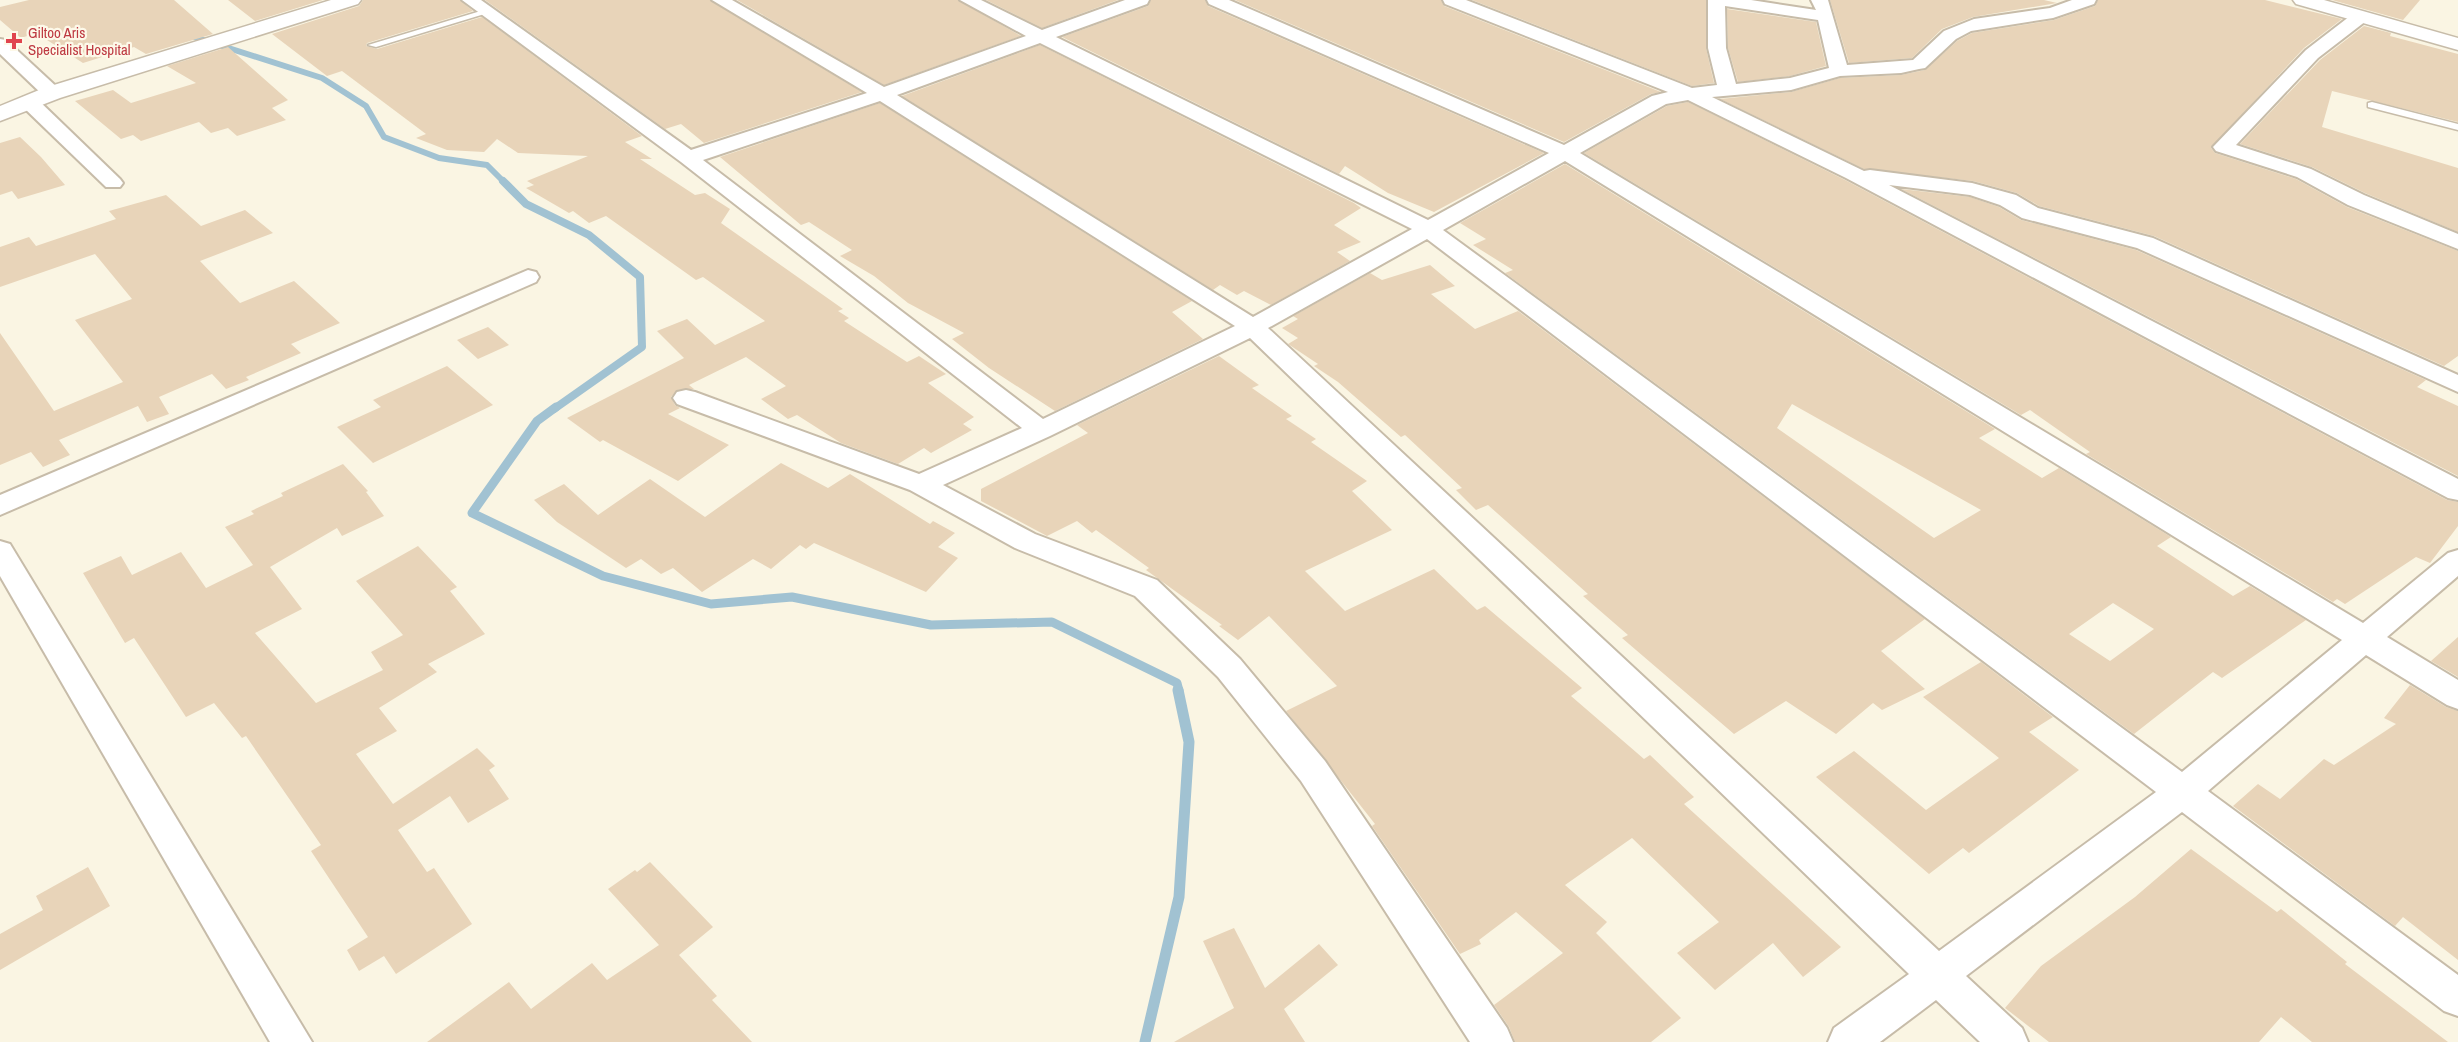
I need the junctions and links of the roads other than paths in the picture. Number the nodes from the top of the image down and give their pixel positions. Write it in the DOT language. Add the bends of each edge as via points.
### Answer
graph roads {
  1 [pos="351,0"];
  2 [pos="720,0"];
  3 [pos="968,0"];
  4 [pos="1141,0"];
  5 [pos="1215,0"];
  6 [pos="1451,0"];
  7 [pos="1717,0"];
  8 [pos="2088,0"];
  9 [pos="2303,0"];
  10 [pos="2336,0"];
  11 [pos="478,6"];
  12 [pos="1821,8"];
  13 [pos="2360,17"];
  14 [pos="2458,34"];
  15 [pos="1041,36"];
  16 [pos="0,44"];
  17 [pos="2458,44"];
  18 [pos="373,45"];
  19 [pos="1839,71"];
  20 [pos="1728,90"];
  21 [pos="52,93"];
  22 [pos="882,94"];
  23 [pos="1691,94"];
  24 [pos="29,102"];
  25 [pos="2372,105"];
  26 [pos="0,114"];
  27 [pos="2458,127"];
  28 [pos="1566,153"];
  29 [pos="688,158"];
  30 [pos="1853,174"];
  31 [pos="113,183"];
  32 [pos="1426,228"];
  33 [pos="2458,242"];
  34 [pos="528,277"];
  35 [pos="1253,327"];
  36 [pos="2458,384"];
  37 [pos="686,398"];
  38 [pos="1041,430"];
  39 [pos="920,484"];
  40 [pos="2458,491"];
  41 [pos="0,506"];
  42 [pos="0,551"];
  43 [pos="2458,560"];
  44 [pos="2365,639"];
  45 [pos="2458,696"];
  46 [pos="2183,792"];
  47 [pos="1936,975"];
  48 [pos="2458,998"];
  49 [pos="292,1042"];
  50 [pos="1493,1042"];
  51 [pos="1848,1042"];
  52 [pos="2008,1042"];
  1 -- 21 [label="street"];
  2 -- 22 [label="street"];
  3 -- 15 [label="street"];
  4 -- 15 [label="street"];
  5 -- 28 [label="street"];
  6 -- 23 [label="street"];
  7 -- 12 [label="street"];
  7 -- 20 [label="street" via="1717,48"];
  8 -- 19 [label="street" via="2052,13 1988,20 1959,28 1934,45 1919,64"];
  9 -- 13 [label="street"];
  10 -- 14 [label="street"];
  11 -- 18 [label="lane"];
  11 -- 29 [label="street"];
  12 -- 19 [label="street"];
  13 -- 17 [label="street"];
  13 -- 33 [label="street" via="2312,54 2223,147 2304,173 2356,200"];
  15 -- 22 [label="street"];
  15 -- 32 [label="street"];
  16 -- 21 [label="street"];
  19 -- 20 [label="street" via="1791,84"];
  20 -- 23 [label="street"];
  21 -- 24 [label="street"];
  22 -- 29 [label="street"];
  22 -- 35 [label="street"];
  23 -- 28 [label="street" via="1659,100"];
  23 -- 30 [label="street"];
  24 -- 26 [label="street"];
  24 -- 31 [label="street"];
  25 -- 27 [label="lane"];
  28 -- 32 [label="street"];
  28 -- 44 [label="street"];
  29 -- 38 [label="street"];
  30 -- 36 [label="street" via="1972,189 2007,200 2030,213 2145,243"];
  30 -- 40 [label="street"];
  32 -- 35 [label="street"];
  32 -- 46 [label="street"];
  34 -- 41 [label="street"];
  35 -- 38 [label="street"];
  35 -- 47 [label="street"];
  37 -- 39 [label="street"];
  38 -- 39 [label="street"];
  39 -- 50 [label="street" via="1026,541 1146,588 1229,668 1313,771"];
  42 -- 49 [label="street"];
  43 -- 44 [label="street"];
  44 -- 45 [label="street"];
  44 -- 46 [label="street"];
  46 -- 47 [label="street"];
  46 -- 48 [label="street"];
  47 -- 51 [label="street"];
  47 -- 52 [label="street"];
}
